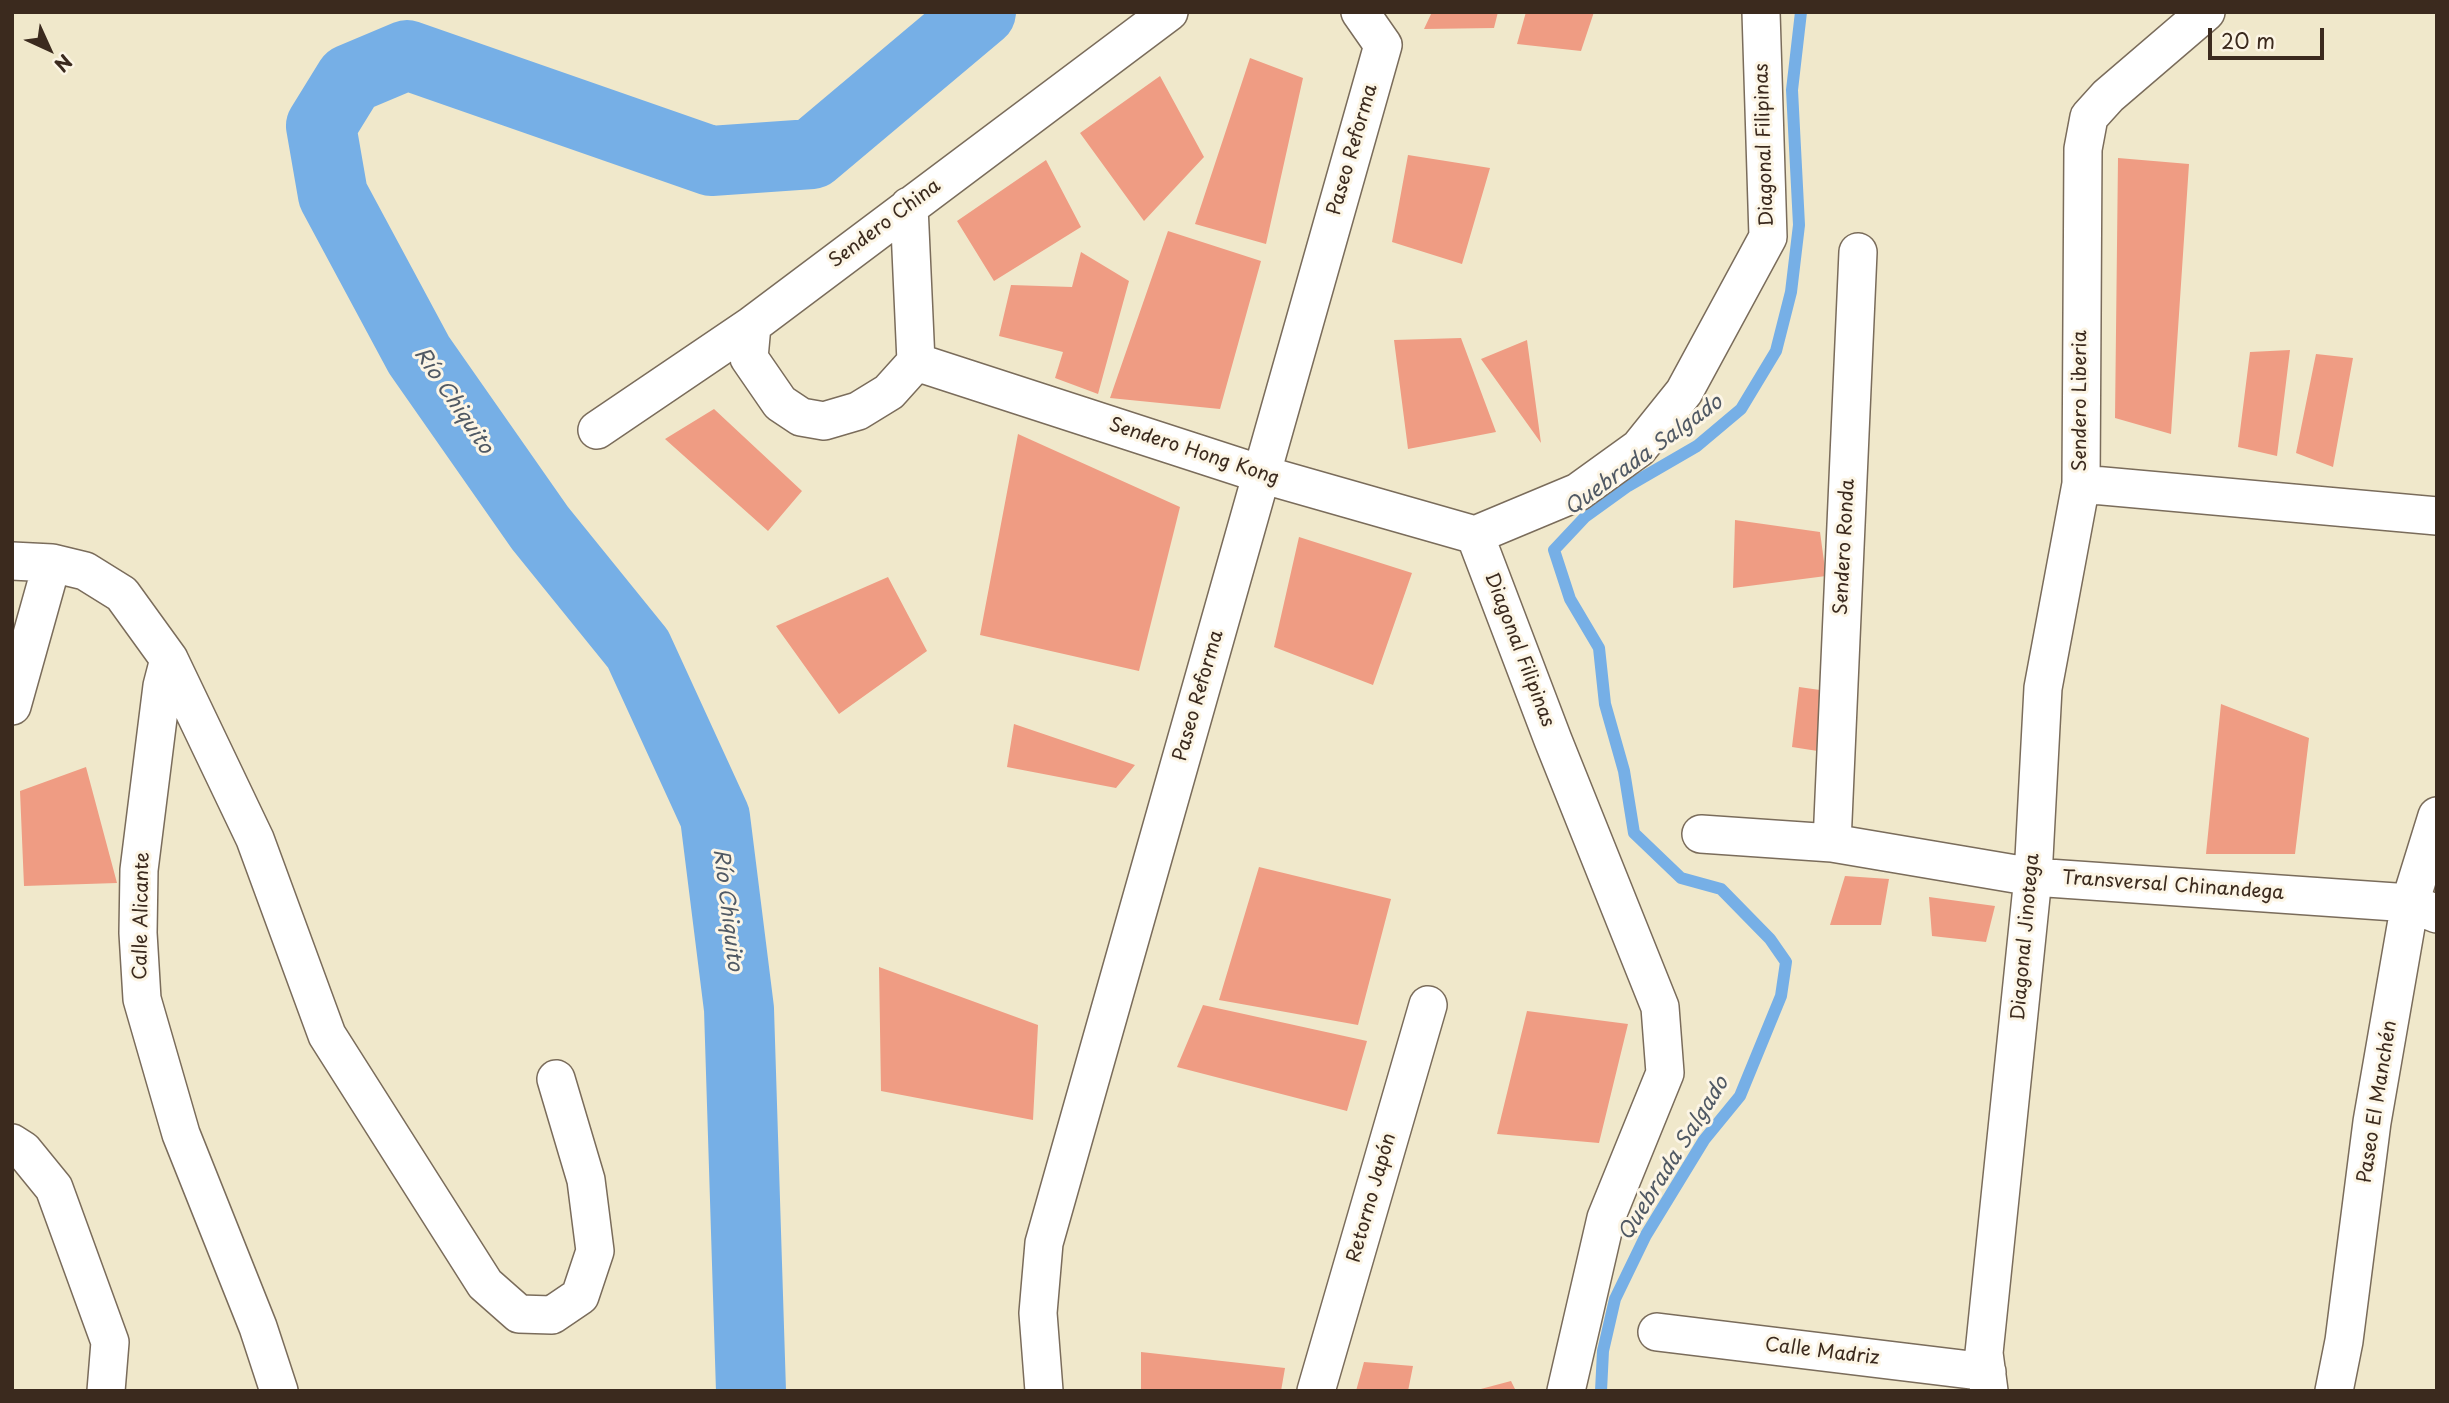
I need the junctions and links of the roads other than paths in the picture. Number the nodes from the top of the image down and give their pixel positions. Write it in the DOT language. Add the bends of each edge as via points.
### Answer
graph roads {
  1 [pos="1169,12"];
  2 [pos="1360,12"];
  3 [pos="1761,12"];
  4 [pos="2206,12"];
  5 [pos="1388,29"];
  6 [pos="909,206"];
  7 [pos="1858,252"];
  8 [pos="752,325"];
  9 [pos="916,362"];
  10 [pos="597,430"];
  11 [pos="1261,474"];
  12 [pos="2081,484"];
  13 [pos="2437,516"];
  14 [pos="1475,535"];
  15 [pos="12,561"];
  16 [pos="52,563"];
  17 [pos="169,659"];
  18 [pos="12,706"];
  19 [pos="2437,816"];
  20 [pos="1700,834"];
  21 [pos="1832,843"];
  22 [pos="2034,877"];
  23 [pos="2424,909"];
  24 [pos="1428,1005"];
  25 [pos="556,1079"];
  26 [pos="12,1143"];
  27 [pos="1657,1332"];
  28 [pos="1988,1381"];
  29 [pos="106,1391"];
  30 [pos="279,1391"];
  31 [pos="1044,1391"];
  32 [pos="1316,1391"];
  33 [pos="1566,1391"];
  34 [pos="2334,1391"];
  1 -- 6 [label="street, Sendero China"];
  2 -- 5 [label="street, Paseo Reforma"];
  3 -- 14 [label="street, Diagonal Filipinas" via="1768,237 1690,380 1640,448 1578,492"];
  4 -- 12 [label="street, Sendero Liberia" via="2089,117 2083,149"];
  5 -- 11 [label="street, Paseo Reforma"];
  6 -- 8 [label="street, Sendero China"];
  6 -- 9 [label="street"];
  7 -- 21 [label="street, Sendero Ronda"];
  8 -- 9 [label="street" via="750,358 780,403 801,417 824,421 858,411 889,391"];
  8 -- 10 [label="street, Sendero China"];
  9 -- 11 [label="street, Sendero Hong Kong"];
  11 -- 14 [label="street, Sendero Hong Kong"];
  11 -- 31 [label="street, Paseo Reforma" via="1044,1243 1038,1313"];
  12 -- 13 [label="street, Sendero Liberia"];
  12 -- 22 [label="street, Diagonal Jinotega" via="2043,688"];
  14 -- 33 [label="street, Diagonal Filipinas" via="1660,1007 1665,1073 1606,1219"];
  15 -- 16 [label="street"];
  16 -- 17 [label="street" via="85,570 122,594"];
  16 -- 18 [label="street"];
  17 -- 25 [label="street" via="255,839 327,1035 485,1284 519,1314 552,1315 580,1296 595,1251 586,1180"];
  17 -- 30 [label="street, Calle Alicante" via="139,870 142,999 181,1134"];
  19 -- 23 [label="street, Paseo El Manchén"];
  20 -- 21 [label="street, Transversal Chinandega"];
  21 -- 22 [label="street, Transversal Chinandega"];
  22 -- 23 [label="street, Transversal Chinandega"];
  22 -- 28 [label="street, Diagonal Jinotega" via="1984,1353"];
  23 -- 34 [label="street, Paseo El Manchén" via="2372,1122"];
  24 -- 32 [label="street, Retorno Japón"];
  26 -- 29 [label="street" via="54,1188 110,1342"];
  27 -- 28 [label="street, Calle Madriz"];
}
